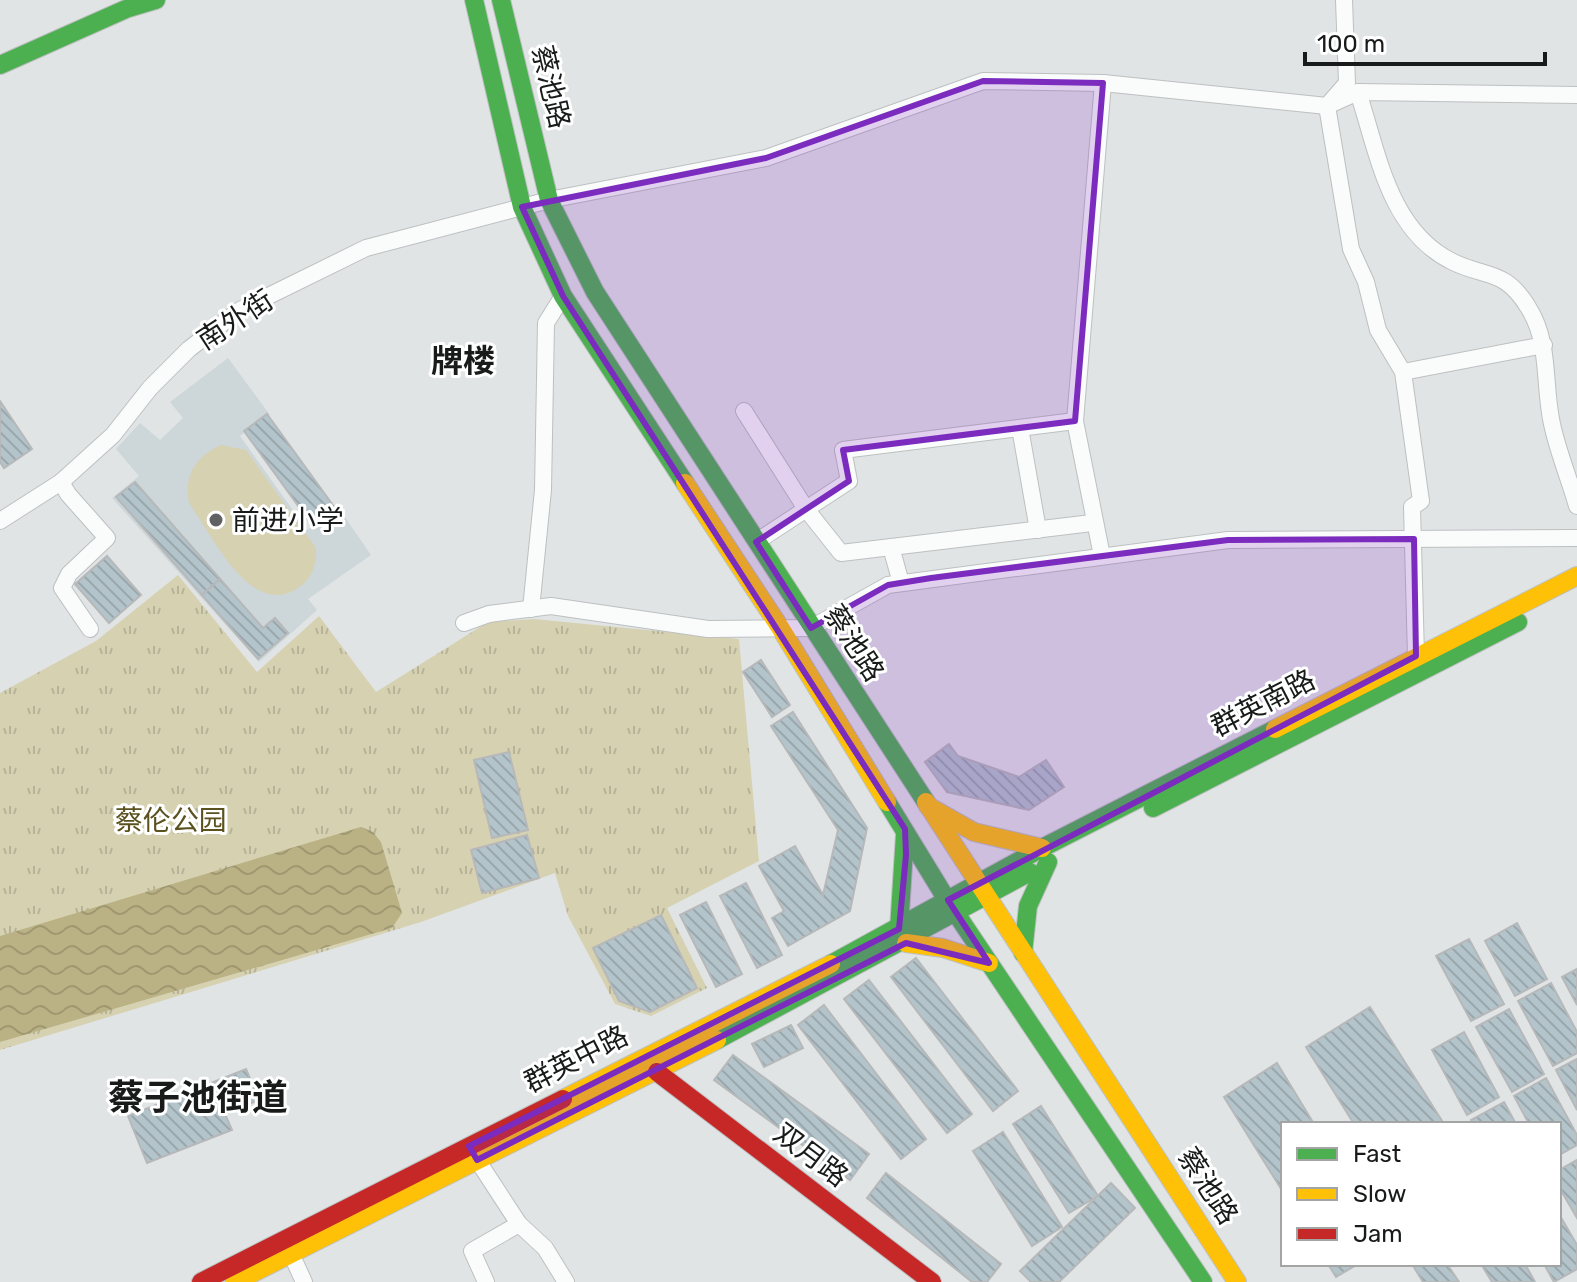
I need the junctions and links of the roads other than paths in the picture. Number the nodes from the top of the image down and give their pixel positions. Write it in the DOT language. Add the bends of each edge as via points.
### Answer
graph roads {
  1 [pos="125,0"];
  2 [pos="156,0"];
  3 [pos="474,0"];
  4 [pos="501,0"];
  5 [pos="1344,0"];
  6 [pos="0,51"];
  7 [pos="0,65"];
  8 [pos="1103,83"];
  9 [pos="1358,92"];
  10 [pos="1577,95"];
  11 [pos="1327,106"];
  12 [pos="549,200"];
  13 [pos="522,207"];
  14 [pos="563,296"];
  15 [pos="1544,345"];
  16 [pos="1403,372"];
  17 [pos="744,411"];
  18 [pos="1075,421"];
  19 [pos="1020,428"];
  20 [pos="61,482"];
  21 [pos="1577,506"];
  22 [pos="806,509"];
  23 [pos="0,521"];
  24 [pos="1092,523"];
  25 [pos="1038,530"];
  26 [pos="1577,538"];
  27 [pos="1414,539"];
  28 [pos="756,542"];
  29 [pos="891,547"];
  30 [pos="1102,556"];
  31 [pos="1577,576"];
  32 [pos="901,583"];
  33 [pos="1577,592"];
  34 [pos="531,609"];
  35 [pos="464,623"];
  36 [pos="811,628"];
  37 [pos="90,629"];
  38 [pos="781,629"];
  39 [pos="1416,656"];
  40 [pos="926,805"];
  41 [pos="905,829"];
  42 [pos="1045,855"];
  43 [pos="980,890"];
  44 [pos="952,906"];
  45 [pos="903,936"];
  46 [pos="1023,954"];
  47 [pos="989,963"];
  48 [pos="657,1072"];
  49 [pos="473,1153"];
  50 [pos="519,1224"];
  51 [pos="288,1247"];
  52 [pos="201,1282"];
  53 [pos="235,1282"];
  54 [pos="304,1282"];
  55 [pos="486,1282"];
  56 [pos="566,1282"];
  57 [pos="932,1282"];
  58 [pos="1203,1282"];
  59 [pos="1237,1282"];
  1 -- 6 [label="street"];
  2 -- 7 [label="street"];
  3 -- 13 [label="street, 蔡池路"];
  4 -- 12 [label="street, 蔡池路"];
  5 -- 11 [label="street" via="1347,83"];
  8 -- 11 [label="street, 南外街"];
  8 -- 12 [label="street, 南外街" via="983,81 766,158"];
  8 -- 18 [label="street"];
  9 -- 10 [label="street"];
  9 -- 11 [label="street"];
  9 -- 15 [label="street" via="1397,209 1420,238 1452,261 1495,274 1512,287"];
  11 -- 16 [label="street" via="1351,249 1378,330"];
  12 -- 13 [label="street, 南外街"];
  12 -- 28 [label="street, 蔡池路" via="595,292"];
  13 -- 14 [label="street, 蔡池路"];
  13 -- 20 [label="street, 南外街" via="366,248 240,310 189,349 113,435"];
  14 -- 34 [label="street" via="546,323 543,490"];
  14 -- 38 [label="street, 蔡池路"];
  15 -- 16 [label="street"];
  15 -- 21 [label="street" via="1552,423"];
  16 -- 27 [label="street" via="1421,501 1412,507"];
  17 -- 22 [label="street"];
  18 -- 19 [label="street"];
  18 -- 24 [label="street"];
  19 -- 22 [label="street" via="843,450 849,481"];
  19 -- 25 [label="street"];
  20 -- 23 [label="street, 南外街"];
  20 -- 37 [label="street" via="107,538 69,574 62,588"];
  22 -- 28 [label="street"];
  22 -- 29 [label="street" via="841,553"];
  24 -- 25 [label="street"];
  24 -- 30 [label="street"];
  25 -- 29 [label="street"];
  26 -- 27 [label="street"];
  27 -- 30 [label="street" via="1228,540"];
  27 -- 39 [label="street"];
  28 -- 36 [label="street, 蔡池路"];
  29 -- 32 [label="street"];
  30 -- 32 [label="street"];
  31 -- 39 [label="street, 群英南路"];
  32 -- 36 [label="street" via="888,585"];
  33 -- 42 [label="street, 群英南路"];
  34 -- 35 [label="street"];
  34 -- 38 [label="street" via="551,606 708,629"];
  36 -- 38 [label="street"];
  36 -- 40 [label="street, 蔡池路"];
  38 -- 41 [label="street, 蔡池路"];
  39 -- 42 [label="street, 群英南路"];
  40 -- 42 [label="street" via="974,832"];
  40 -- 43 [label="street, 蔡池路"];
  41 -- 44 [label="street, 蔡池路"];
  41 -- 45 [label="street"];
  42 -- 43 [label="street, 群英南路"];
  42 -- 46 [label="street" via="1020,926"];
  43 -- 44 [label="street, 群英中路"];
  43 -- 46 [label="street, 蔡池路"];
  44 -- 45 [label="street, 群英中路"];
  44 -- 47 [label="street, 蔡池路"];
  45 -- 47 [label="street"];
  45 -- 48 [label="street, 群英中路"];
  45 -- 49 [label="street, 群英中路"];
  46 -- 59 [label="street, 蔡池路"];
  47 -- 58 [label="street, 蔡池路"];
  48 -- 49 [label="street, 群英中路"];
  48 -- 57 [label="street, 双月路"];
  49 -- 50 [label="street"];
  49 -- 51 [label="street, 群英中路"];
  50 -- 55 [label="street" via="472,1251"];
  50 -- 56 [label="street" via="545,1248"];
  51 -- 52 [label="street, 群英中路"];
  51 -- 53 [label="street, 群英中路"];
  51 -- 54 [label="street"];
}
